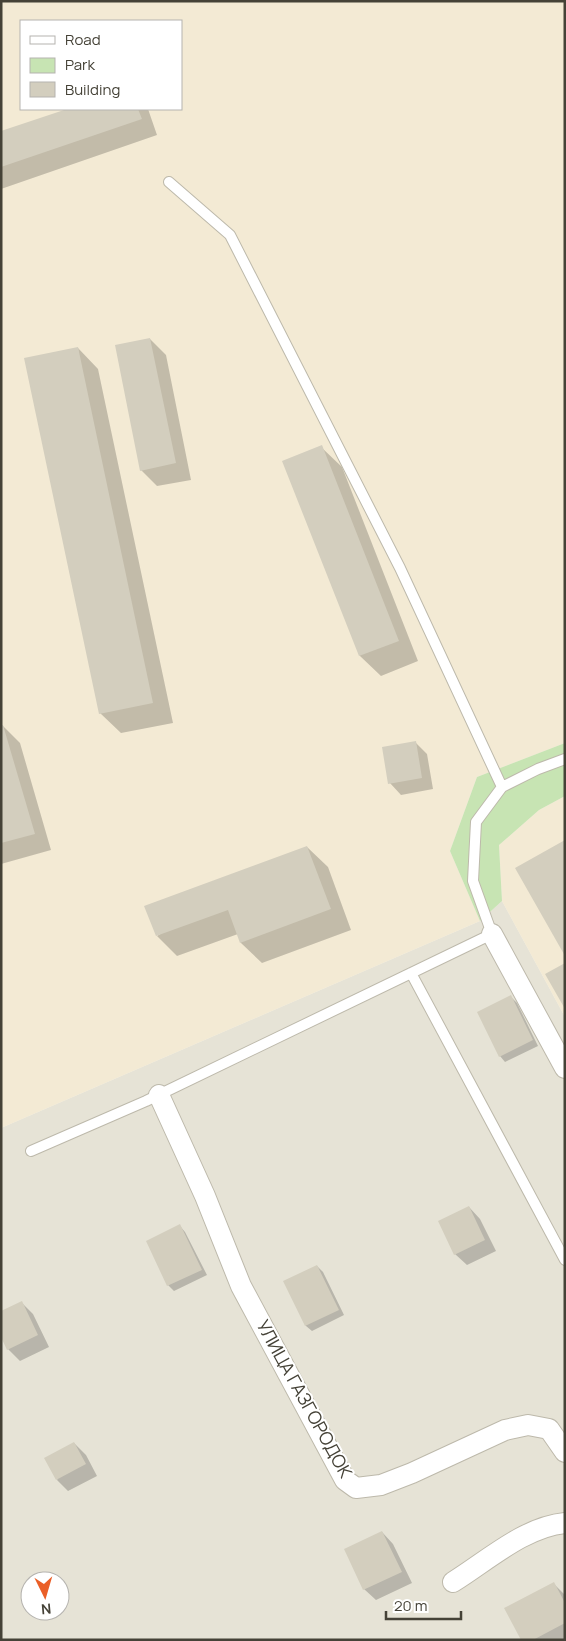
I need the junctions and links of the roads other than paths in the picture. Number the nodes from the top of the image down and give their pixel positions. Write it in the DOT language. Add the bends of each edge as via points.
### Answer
graph roads {
  1 [pos="169,182"];
  2 [pos="565,759"];
  3 [pos="502,787"];
  4 [pos="492,934"];
  5 [pos="411,973"];
  6 [pos="565,1068"];
  7 [pos="159,1095"];
  8 [pos="31,1151"];
  9 [pos="565,1260"];
  10 [pos="565,1452"];
  11 [pos="565,1523"];
  12 [pos="453,1582"];
  1 -- 3 [label="lane" via="230,235 400,568"];
  2 -- 3 [label="lane"];
  3 -- 4 [label="lane" via="476,822 473,881"];
  4 -- 5 [label="lane"];
  4 -- 6 [label="street"];
  5 -- 7 [label="lane"];
  5 -- 9 [label="lane"];
  7 -- 8 [label="lane"];
  7 -- 10 [label="street, УЛИЦА ГАЗГОРОДОК" via="241,1286 345,1480 356,1488 381,1485 505,1430 528,1425 549,1429"];
  11 -- 12 [label="street" via="527,1533"];
}
